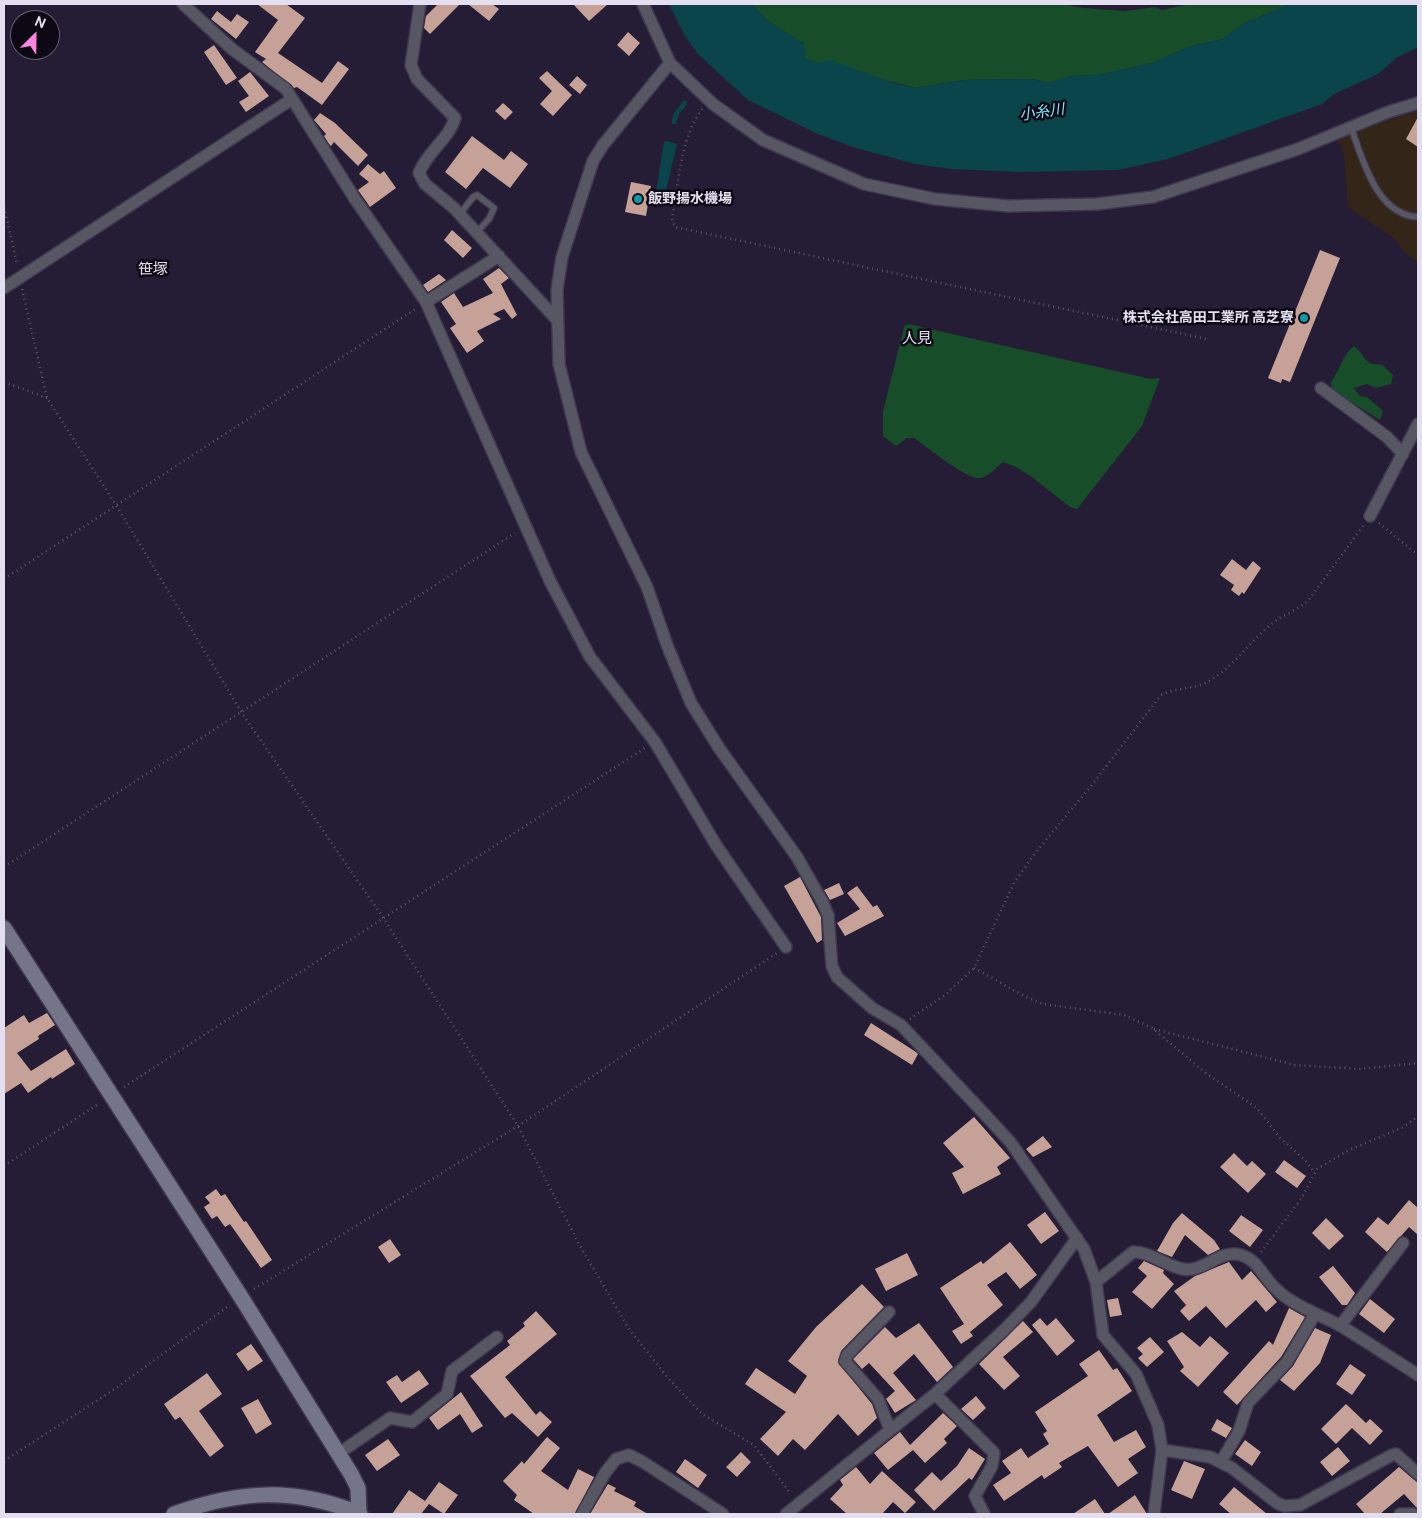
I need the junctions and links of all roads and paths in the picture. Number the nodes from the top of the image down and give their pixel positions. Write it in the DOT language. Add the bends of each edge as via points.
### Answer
graph roads {
  1 [pos="182,4"];
  2 [pos="420,4"];
  3 [pos="643,4"];
  4 [pos="670,63"];
  5 [pos="292,99"];
  6 [pos="709,100"];
  7 [pos="1418,103"];
  8 [pos="1351,128"];
  9 [pos="4,207"];
  10 [pos="460,214"];
  11 [pos="1418,217"];
  12 [pos="477,232"];
  13 [pos="499,256"];
  14 [pos="20,278"];
  15 [pos="4,288"];
  16 [pos="426,302"];
  17 [pos="558,320"];
  18 [pos="1207,339"];
  19 [pos="4,382"];
  20 [pos="1321,388"];
  21 [pos="47,398"];
  22 [pos="1418,424"];
  23 [pos="1403,454"];
  24 [pos="116,505"];
  25 [pos="1370,516"];
  26 [pos="525,526"];
  27 [pos="1418,554"];
  28 [pos="4,579"];
  29 [pos="242,714"];
  30 [pos="655,742"];
  31 [pos="4,867"];
  32 [pos="384,919"];
  33 [pos="4,928"];
  34 [pos="786,947"];
  35 [pos="974,968"];
  36 [pos="901,1026"];
  37 [pos="1152,1028"];
  38 [pos="1418,1063"];
  39 [pos="116,1093"];
  40 [pos="1418,1116"];
  41 [pos="518,1126"];
  42 [pos="4,1166"];
  43 [pos="1314,1172"];
  44 [pos="1078,1238"];
  45 [pos="1403,1243"];
  46 [pos="1253,1259"];
  47 [pos="1096,1282"];
  48 [pos="241,1297"];
  49 [pos="888,1312"];
  50 [pos="1315,1314"];
  51 [pos="1340,1326"];
  52 [pos="497,1337"];
  53 [pos="1418,1376"];
  54 [pos="935,1394"];
  55 [pos="890,1430"];
  56 [pos="1162,1450"];
  57 [pos="338,1454"];
  58 [pos="4,1461"];
  59 [pos="1222,1462"];
  60 [pos="1418,1472"];
  61 [pos="799,1505"];
  62 [pos="174,1514"];
  63 [pos="360,1514"];
  64 [pos="582,1514"];
  65 [pos="724,1514"];
  66 [pos="786,1514"];
  67 [pos="984,1514"];
  68 [pos="1154,1514"];
  69 [pos="1400,1514"];
  70 [pos="1413,1514"];
  1 -- 5 [label="street" via="232,48 286,88"];
  2 -- 10 [label="street" via="411,65 417,79 455,118 419,173 426,184"];
  3 -- 4 [label="street"];
  4 -- 6 [label="street"];
  4 -- 17 [label="street" via="603,145 594,161 562,256 557,290"];
  5 -- 14 [label="street"];
  5 -- 16 [label="street" via="355,199"];
  6 -- 8 [label="street" via="764,140 864,184 935,199 1008,206 1097,204 1153,197"];
  6 -- 18 [label="path" via="691,126 686,142 672,219 675,226"];
  7 -- 8 [label="street"];
  8 -- 11 [label="lane" via="1372,184 1381,196 1396,209"];
  9 -- 14 [label="path"];
  10 -- 12 [label="street"];
  10 -- 12 [label="lane" via="477,195 494,208"];
  12 -- 13 [label="street"];
  13 -- 16 [label="street"];
  13 -- 17 [label="street"];
  14 -- 15 [label="street"];
  14 -- 21 [label="path"];
  16 -- 24 [label="path"];
  16 -- 26 [label="street"];
  17 -- 36 [label="street" via="559,364 581,452 647,587 690,703 822,901 828,915 832,966 837,977 872,1008"];
  19 -- 21 [label="path"];
  20 -- 23 [label="street" via="1387,437"];
  21 -- 24 [label="path"];
  22 -- 23 [label="street"];
  23 -- 25 [label="street"];
  24 -- 28 [label="path"];
  24 -- 29 [label="path"];
  25 -- 27 [label="path"];
  25 -- 35 [label="path" via="1308,601 1270,625 1223,672 1208,682 1161,695 1014,883"];
  26 -- 29 [label="path"];
  26 -- 30 [label="street" via="590,657"];
  29 -- 31 [label="path"];
  29 -- 32 [label="path"];
  30 -- 32 [label="path"];
  30 -- 34 [label="street" via="716,845"];
  32 -- 39 [label="path"];
  32 -- 41 [label="path"];
  33 -- 39 [label="street"];
  34 -- 41 [label="path"];
  35 -- 36 [label="path"];
  35 -- 37 [label="path" via="1043,1004 1124,1015"];
  36 -- 44 [label="street" via="1011,1143 1038,1186"];
  37 -- 38 [label="path" via="1295,1065 1360,1069"];
  37 -- 43 [label="path" via="1207,1074 1256,1108"];
  39 -- 42 [label="path"];
  39 -- 48 [label="street"];
  40 -- 43 [label="path" via="1384,1137 1349,1150"];
  41 -- 48 [label="path"];
  41 -- 61 [label="path" via="580,1246 630,1329 668,1378 702,1414 754,1445"];
  43 -- 46 [label="path" via="1301,1199"];
  44 -- 47 [label="street"];
  44 -- 54 [label="street" via="1031,1302"];
  45 -- 51 [label="street"];
  46 -- 47 [label="street" via="1240,1254 1223,1254 1194,1269 1183,1269 1144,1252 1133,1252"];
  46 -- 50 [label="street" via="1276,1289"];
  47 -- 56 [label="street" via="1103,1335 1136,1374 1158,1425"];
  48 -- 57 [label="street"];
  48 -- 58 [label="path" via="116,1388"];
  49 -- 55 [label="street" via="845,1361 878,1399"];
  50 -- 51 [label="street"];
  50 -- 59 [label="street" via="1287,1362 1248,1403 1239,1430"];
  51 -- 53 [label="street"];
  52 -- 57 [label="street" via="452,1371 447,1394 412,1422 390,1418"];
  54 -- 55 [label="street"];
  54 -- 67 [label="street" via="994,1453 992,1466 976,1496"];
  55 -- 61 [label="street"];
  56 -- 59 [label="street" via="1194,1453"];
  56 -- 68 [label="street"];
  57 -- 63 [label="street" via="358,1488"];
  59 -- 60 [label="street" via="1277,1503 1290,1507 1300,1505 1392,1455 1396,1454"];
  61 -- 66 [label="street"];
  62 -- 63 [label="street" via="208,1503 265,1494 328,1502"];
  64 -- 65 [label="street" via="616,1459 629,1455"];
  69 -- 70 [label="street"];
}
